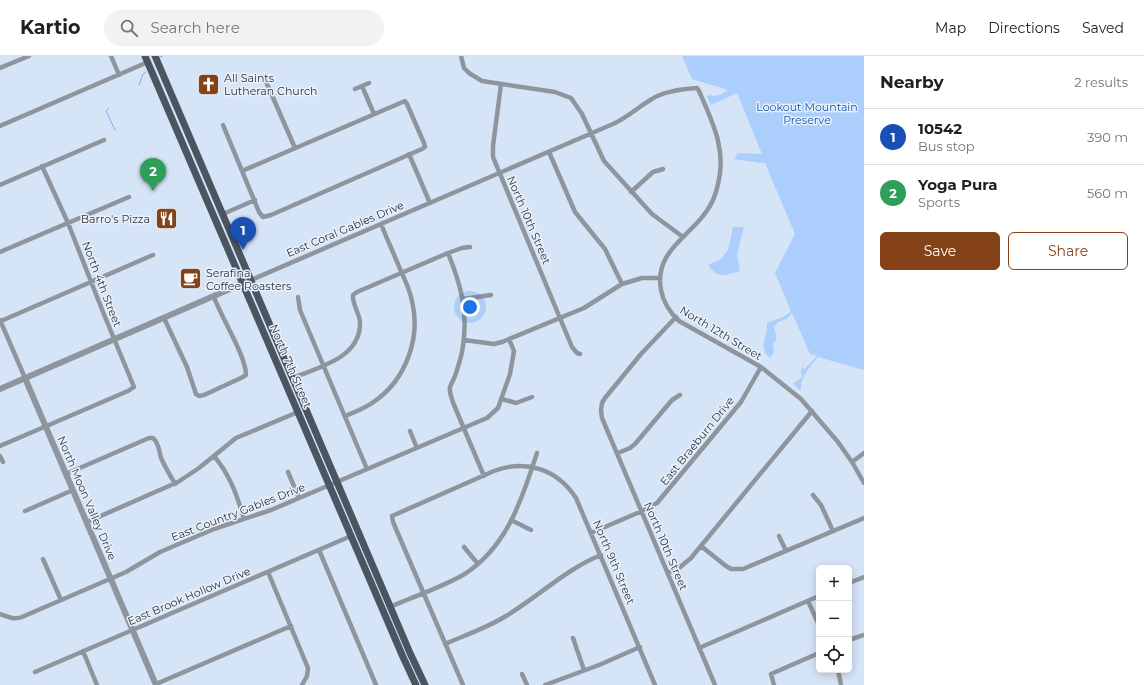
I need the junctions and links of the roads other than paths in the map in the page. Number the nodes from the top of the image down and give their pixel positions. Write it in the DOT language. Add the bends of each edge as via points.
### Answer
graph roads {
  1 [pos="29,56"];
  2 [pos="111,56"];
  3 [pos="155,56"];
  4 [pos="461,56"];
  5 [pos="147,58"];
  6 [pos="158,64"];
  7 [pos="0,68"];
  8 [pos="119,75"];
  9 [pos="154,76"];
  10 [pos="264,77"];
  11 [pos="369,83"];
  12 [pos="502,84"];
  13 [pos="362,86"];
  14 [pos="697,88"];
  15 [pos="355,89"];
  16 [pos="374,114"];
  17 [pos="0,126"];
  18 [pos="223,126"];
  19 [pos="591,134"];
  20 [pos="104,140"];
  21 [pos="294,148"];
  22 [pos="548,152"];
  23 [pos="409,154"];
  24 [pos="42,166"];
  25 [pos="662,168"];
  26 [pos="242,171"];
  27 [pos="500,174"];
  28 [pos="0,185"];
  29 [pos="631,192"];
  30 [pos="129,197"];
  31 [pos="255,200"];
  32 [pos="430,203"];
  33 [pos="223,214"];
  34 [pos="68,223"];
  35 [pos="381,224"];
  36 [pos="683,237"];
  37 [pos="470,247"];
  38 [pos="0,252"];
  39 [pos="448,253"];
  40 [pos="153,255"];
  41 [pos="402,273"];
  42 [pos="660,278"];
  43 [pos="251,280"];
  44 [pos="91,282"];
  45 [pos="244,284"];
  46 [pos="622,284"];
  47 [pos="491,295"];
  48 [pos="214,297"];
  49 [pos="298,297"];
  50 [pos="463,300"];
  51 [pos="676,317"];
  52 [pos="164,318"];
  53 [pos="560,318"];
  54 [pos="0,320"];
  55 [pos="2,331"];
  56 [pos="509,339"];
  57 [pos="114,340"];
  58 [pos="464,340"];
  59 [pos="580,354"];
  60 [pos="323,366"];
  61 [pos="761,368"];
  62 [pos="25,378"];
  63 [pos="293,378"];
  64 [pos="0,389"];
  65 [pos="680,395"];
  66 [pos="532,397"];
  67 [pos="502,399"];
  68 [pos="812,411"];
  69 [pos="298,412"];
  70 [pos="345,416"];
  71 [pos="46,426"];
  72 [pos="464,428"];
  73 [pos="410,431"];
  74 [pos="0,446"];
  75 [pos="417,448"];
  76 [pos="864,452"];
  77 [pos="537,453"];
  78 [pos="618,453"];
  79 [pos="0,456"];
  80 [pos="214,456"];
  81 [pos="3,462"];
  82 [pos="852,462"];
  83 [pos="533,467"];
  84 [pos="367,469"];
  85 [pos="288,472"];
  86 [pos="66,474"];
  87 [pos="484,476"];
  88 [pos="337,482"];
  89 [pos="864,483"];
  90 [pos="175,484"];
  91 [pos="330,485"];
  92 [pos="73,490"];
  93 [pos="813,496"];
  94 [pos="299,498"];
  95 [pos="24,511"];
  96 [pos="642,511"];
  97 [pos="864,518"];
  98 [pos="244,519"];
  99 [pos="511,520"];
  100 [pos="87,522"];
  101 [pos="531,530"];
  102 [pos="833,531"];
  103 [pos="591,533"];
  104 [pos="351,536"];
  105 [pos="779,536"];
  106 [pos="700,546"];
  107 [pos="464,547"];
  108 [pos="319,550"];
  109 [pos="786,552"];
  110 [pos="601,555"];
  111 [pos="43,559"];
  112 [pos="478,564"];
  113 [pos="268,572"];
  114 [pos="668,573"];
  115 [pos="864,577"];
  116 [pos="111,578"];
  117 [pos="852,582"];
  118 [pos="423,593"];
  119 [pos="816,597"];
  120 [pos="61,600"];
  121 [pos="808,601"];
  122 [pos="390,606"];
  123 [pos="0,614"];
  124 [pos="816,618"];
  125 [pos="291,626"];
  126 [pos="133,630"];
  127 [pos="864,635"];
  128 [pos="573,638"];
  129 [pos="852,639"];
  130 [pos="445,644"];
  131 [pos="640,647"];
  132 [pos="699,648"];
  133 [pos="83,652"];
  134 [pos="816,654"];
  135 [pos="584,670"];
  136 [pos="35,672"];
  137 [pos="839,673"];
  138 [pos="522,674"];
  139 [pos="97,685"];
  140 [pos="156,685"];
  141 [pos="302,685"];
  142 [pos="376,685"];
  143 [pos="416,685"];
  144 [pos="425,685"];
  145 [pos="462,685"];
  146 [pos="527,685"];
  147 [pos="545,685"];
  148 [pos="655,685"];
  149 [pos="715,685"];
  150 [pos="774,685"];
  151 [pos="841,685"];
  1 -- 7 [label="street"];
  2 -- 8 [label="street"];
  3 -- 6 [label="main road, North 7th Street"];
  4 -- 12 [label="street" via="462,64 469,73 482,81"];
  5 -- 6 [label="main road"];
  5 -- 8 [label="street"];
  5 -- 9 [label="main road, North 7th Street"];
  6 -- 9 [label="main road"];
  6 -- 33 [label="main road, North 7th Street"];
  8 -- 17 [label="street"];
  9 -- 45 [label="main road, North 7th Street"];
  10 -- 21 [label="street"];
  11 -- 13 [label="street"];
  12 -- 19 [label="street" via="566,95 580,108"];
  12 -- 27 [label="street, North 10th Street" via="492,153"];
  13 -- 15 [label="street"];
  13 -- 16 [label="street"];
  14 -- 19 [label="street, East Coral Gables Drive" via="661,94 620,121"];
  14 -- 36 [label="street, North 12th Street" via="718,136 721,167 717,188 707,211"];
  16 -- 21 [label="street"];
  16 -- 23 [label="street" via="405,101 408,104 425,147"];
  18 -- 26 [label="street"];
  19 -- 22 [label="street, East Coral Gables Drive"];
  19 -- 29 [label="street" via="604,161"];
  20 -- 24 [label="street"];
  21 -- 26 [label="street"];
  22 -- 27 [label="street, East Coral Gables Drive"];
  22 -- 46 [label="street" via="575,212 605,250"];
  23 -- 31 [label="street" via="271,215 263,217"];
  23 -- 32 [label="street"];
  24 -- 28 [label="street"];
  24 -- 34 [label="street, North 4th Street"];
  25 -- 29 [label="street"];
  26 -- 31 [label="street"];
  27 -- 32 [label="street, East Coral Gables Drive"];
  27 -- 53 [label="street, North 10th Street"];
  29 -- 36 [label="street" via="652,214"];
  30 -- 34 [label="street"];
  31 -- 33 [label="street"];
  32 -- 35 [label="street, East Coral Gables Drive"];
  33 -- 43 [label="main road, North 7th Street"];
  34 -- 38 [label="street"];
  34 -- 44 [label="street, North 4th Street"];
  35 -- 41 [label="street"];
  35 -- 43 [label="street, East Coral Gables Drive"];
  36 -- 42 [label="street, North 12th Street" via="666,257"];
  37 -- 39 [label="street"];
  39 -- 41 [label="street"];
  39 -- 50 [label="street" via="459,280"];
  40 -- 44 [label="street"];
  41 -- 60 [label="street" via="353,295 360,323 357,339 344,356"];
  41 -- 70 [label="street" via="414,310 415,331 408,359 399,376 385,393 367,407"];
  42 -- 46 [label="street" via="642,278"];
  42 -- 51 [label="street, North 12th Street" via="663,297"];
  43 -- 45 [label="street, East Coral Gables Drive"];
  43 -- 63 [label="main road, North 7th Street"];
  44 -- 54 [label="street"];
  44 -- 57 [label="street, North 4th Street"];
  45 -- 48 [label="street, East Coral Gables Drive"];
  45 -- 69 [label="main road, North 7th Street"];
  46 -- 53 [label="street" via="584,308"];
  47 -- 50 [label="street"];
  48 -- 52 [label="street, East Coral Gables Drive"];
  48 -- 52 [label="street" via="238,350 246,375 199,396"];
  49 -- 60 [label="street" via="300,310"];
  50 -- 58 [label="street"];
  51 -- 61 [label="street, North 12th Street"];
  51 -- 78 [label="street, North 10th Street" via="645,349 602,403 601,413"];
  52 -- 57 [label="street, East Coral Gables Drive"];
  53 -- 56 [label="street"];
  53 -- 59 [label="street, North 10th Street" via="572,346"];
  54 -- 55 [label="street, North Moon Valley Drive"];
  55 -- 62 [label="street, North Moon Valley Drive"];
  56 -- 58 [label="street" via="494,344"];
  56 -- 67 [label="street" via="514,356"];
  57 -- 62 [label="street, East Coral Gables Drive"];
  57 -- 71 [label="street, North 4th Street" via="134,387"];
  58 -- 72 [label="street" via="450,393"];
  60 -- 63 [label="street"];
  60 -- 70 [label="street"];
  61 -- 68 [label="street, North 12th Street" via="801,399"];
  61 -- 96 [label="street, East Braeburn Drive" via="742,402 657,503"];
  62 -- 64 [label="street, East Coral Gables Drive"];
  62 -- 71 [label="street, North Moon Valley Drive"];
  63 -- 88 [label="main road, North 7th Street"];
  65 -- 78 [label="street" via="672,400 635,444"];
  66 -- 67 [label="street" via="516,403"];
  67 -- 72 [label="street, East Country Gables Drive" via="491,415"];
  68 -- 82 [label="street, North 12th Street"];
  68 -- 106 [label="street"];
  69 -- 80 [label="street" via="236,438"];
  69 -- 91 [label="main road, North 7th Street"];
  70 -- 84 [label="street"];
  71 -- 74 [label="street"];
  71 -- 86 [label="street, North Moon Valley Drive"];
  72 -- 75 [label="street, East Country Gables Drive"];
  72 -- 87 [label="street"];
  73 -- 75 [label="street"];
  75 -- 84 [label="street, East Country Gables Drive"];
  76 -- 82 [label="street"];
  77 -- 83 [label="street"];
  78 -- 96 [label="street, North 10th Street"];
  79 -- 81 [label="street"];
  80 -- 90 [label="street"];
  80 -- 98 [label="street" via="232,484"];
  82 -- 89 [label="street, North 12th Street"];
  83 -- 87 [label="street" via="510,466"];
  83 -- 99 [label="street" via="525,492"];
  83 -- 103 [label="street, North 9th Street" via="560,479 569,488"];
  84 -- 88 [label="street, East Country Gables Drive"];
  85 -- 94 [label="street"];
  86 -- 90 [label="street" via="154,438 165,468"];
  86 -- 92 [label="street, North Moon Valley Drive"];
  87 -- 118 [label="street" via="392,516"];
  88 -- 91 [label="street, East Country Gables Drive"];
  88 -- 122 [label="main road, North 7th Street"];
  90 -- 100 [label="street"];
  91 -- 94 [label="street, East Country Gables Drive"];
  91 -- 104 [label="main road, North 7th Street"];
  92 -- 95 [label="street"];
  92 -- 100 [label="street, North Moon Valley Drive"];
  93 -- 102 [label="street" via="821,505"];
  94 -- 98 [label="street, East Country Gables Drive"];
  96 -- 103 [label="street, East Braeburn Drive"];
  96 -- 114 [label="street, North 10th Street"];
  97 -- 102 [label="street"];
  98 -- 116 [label="street, East Country Gables Drive" via="166,549"];
  99 -- 101 [label="street"];
  99 -- 112 [label="street" via="493,550"];
  100 -- 116 [label="street, North Moon Valley Drive"];
  102 -- 109 [label="street"];
  103 -- 110 [label="street, North 9th Street"];
  104 -- 108 [label="street, East Brook Hollow Drive"];
  104 -- 143 [label="main road, North 7th Street"];
  105 -- 109 [label="street"];
  106 -- 109 [label="street" via="731,569 750,567"];
  106 -- 114 [label="street" via="685,564"];
  107 -- 112 [label="street"];
  108 -- 113 [label="street, East Brook Hollow Drive"];
  108 -- 142 [label="street"];
  110 -- 130 [label="street" via="572,570 500,620"];
  110 -- 131 [label="street, North 9th Street"];
  111 -- 120 [label="street"];
  112 -- 118 [label="street" via="461,576"];
  113 -- 125 [label="street"];
  113 -- 126 [label="street, East Brook Hollow Drive"];
  114 -- 132 [label="street, North 10th Street"];
  115 -- 117 [label="street"];
  116 -- 120 [label="street, East Country Gables Drive"];
  116 -- 126 [label="street, North Moon Valley Drive"];
  118 -- 122 [label="street"];
  118 -- 130 [label="street"];
  119 -- 121 [label="street"];
  120 -- 123 [label="street, East Country Gables Drive" via="17,618"];
  121 -- 124 [label="street"];
  121 -- 132 [label="street"];
  122 -- 144 [label="main road, North 7th Street"];
  125 -- 140 [label="street"];
  125 -- 141 [label="street" via="308,668"];
  126 -- 133 [label="street, East Brook Hollow Drive"];
  126 -- 140 [label="street, North Moon Valley Drive"];
  127 -- 129 [label="street"];
  128 -- 135 [label="street"];
  130 -- 145 [label="street"];
  131 -- 135 [label="street"];
  131 -- 148 [label="street, North 9th Street"];
  132 -- 149 [label="street, North 10th Street"];
  133 -- 136 [label="street, East Brook Hollow Drive"];
  133 -- 139 [label="street"];
  134 -- 150 [label="street" via="771,674"];
  135 -- 147 [label="street"];
  137 -- 151 [label="street"];
  138 -- 146 [label="street"];
}
